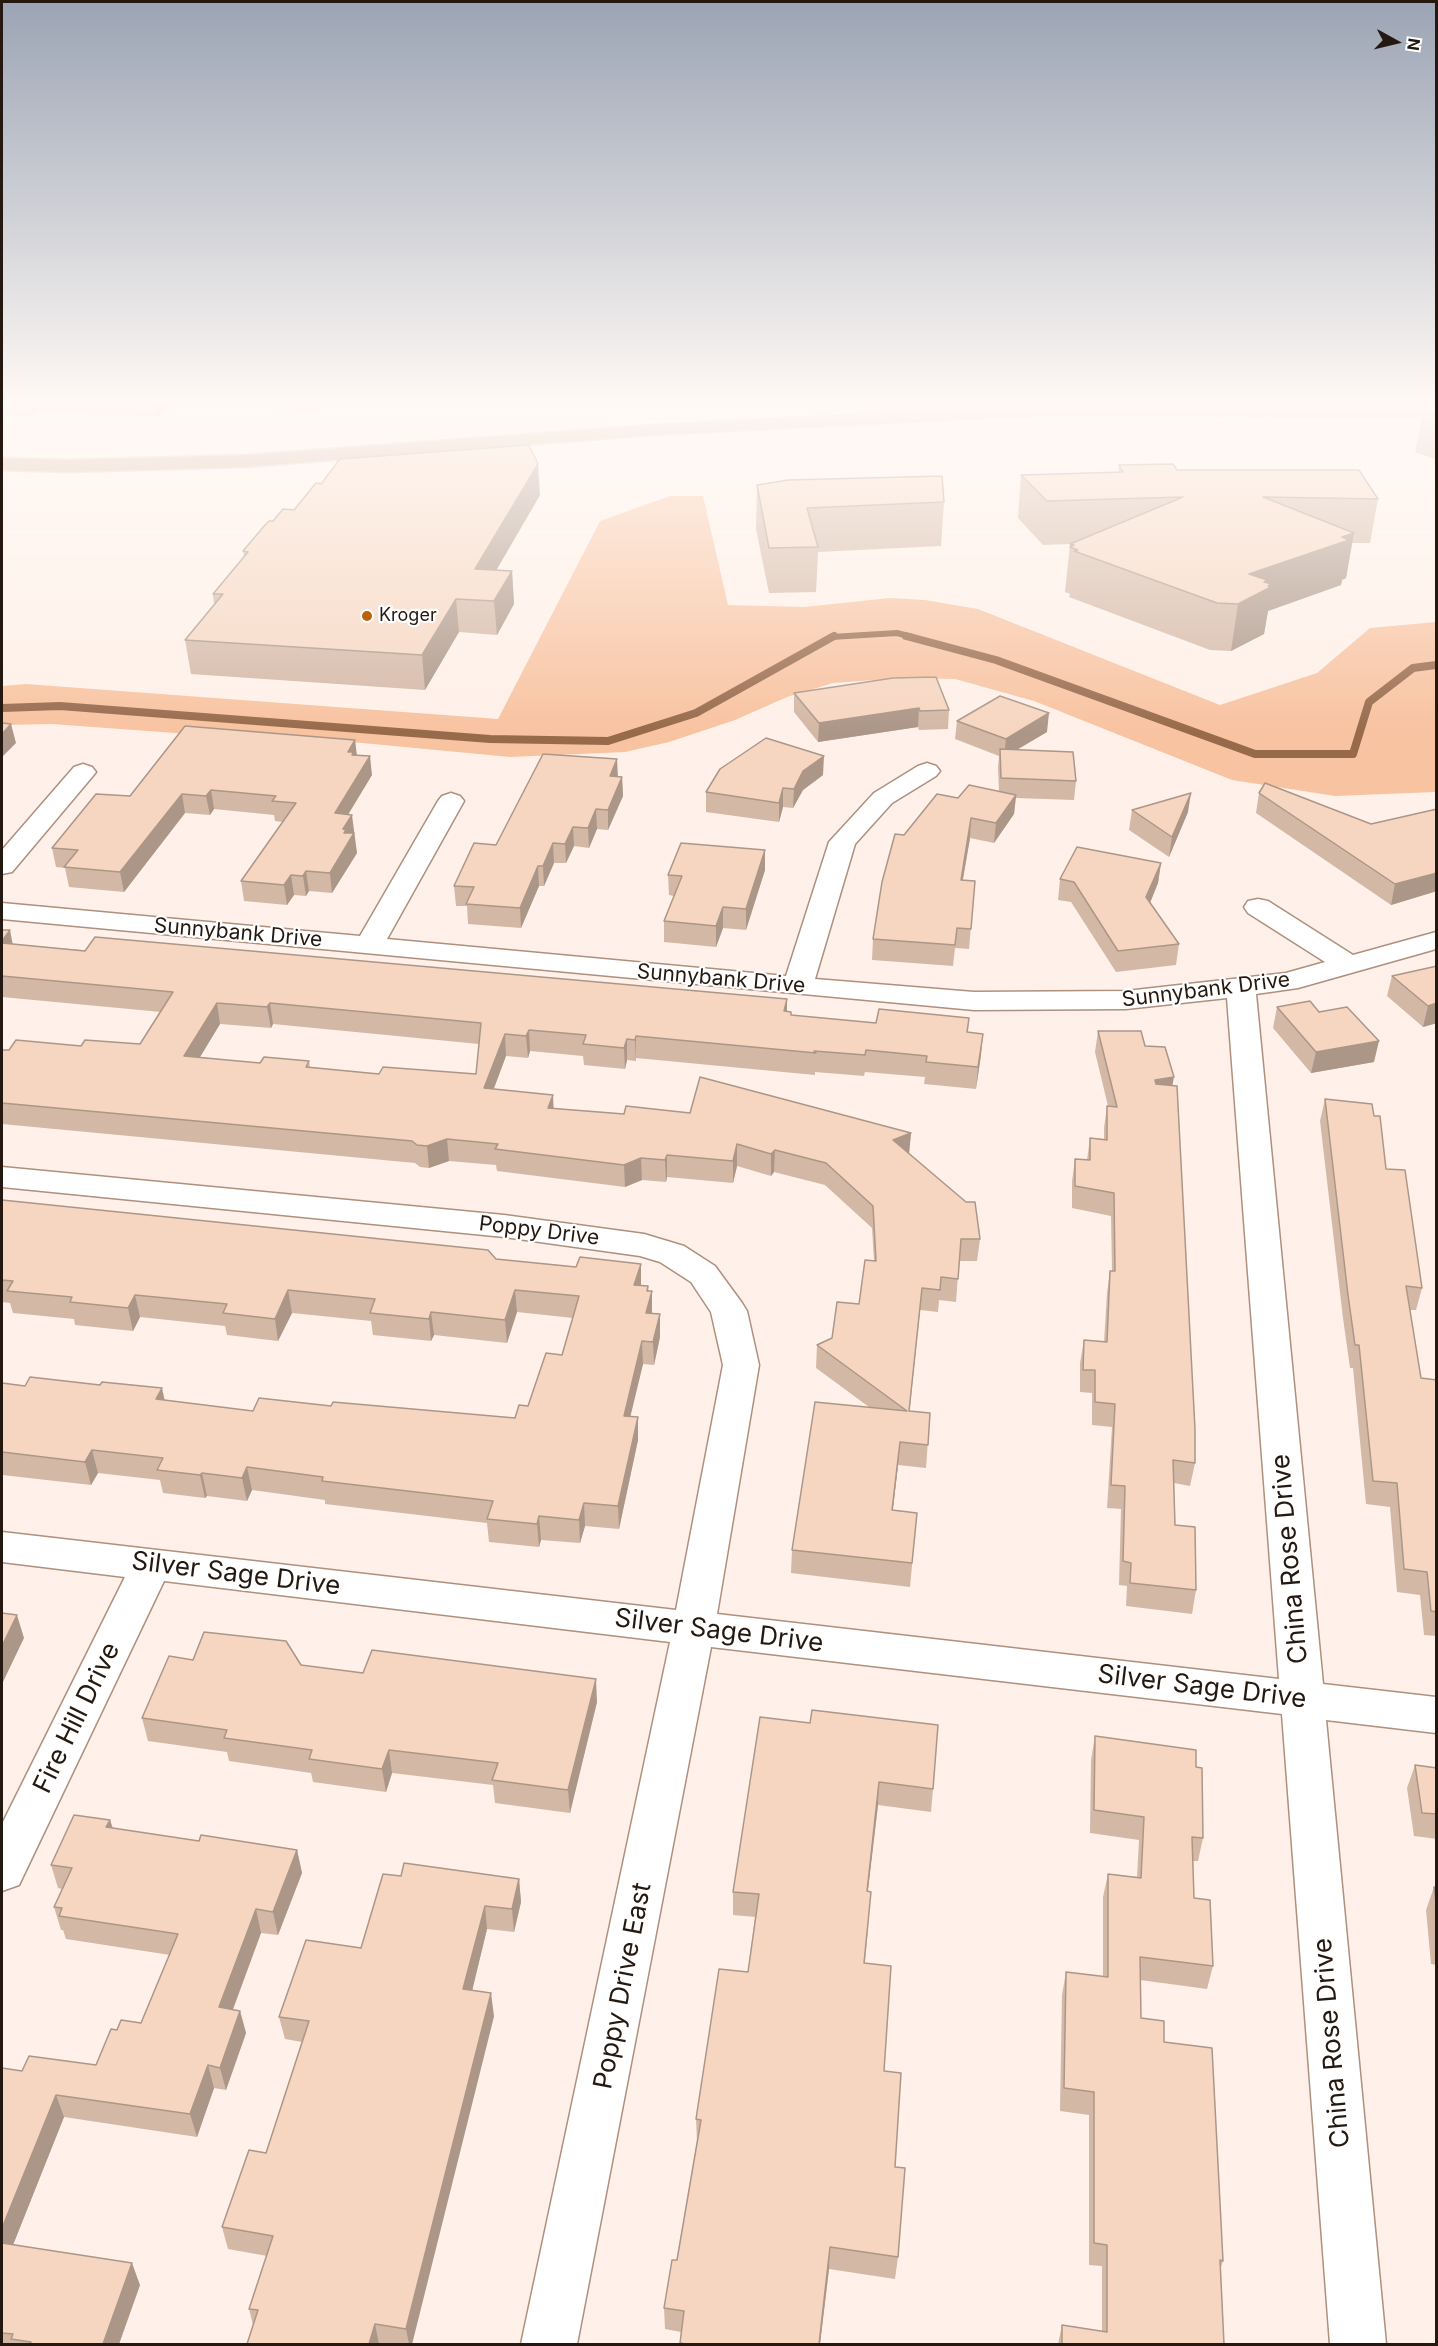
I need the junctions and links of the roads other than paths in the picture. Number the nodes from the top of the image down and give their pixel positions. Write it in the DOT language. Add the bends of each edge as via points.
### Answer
graph roads {
  1 [pos="83,771"];
  2 [pos="927,771"];
  3 [pos="451,801"];
  4 [pos="2,866"];
  5 [pos="1258,907"];
  6 [pos="2,911"];
  7 [pos="1437,940"];
  8 [pos="369,945"];
  9 [pos="1349,965"];
  10 [pos="798,986"];
  11 [pos="1241,988"];
  12 [pos="2,1177"];
  13 [pos="2,1547"];
  14 [pos="152,1564"];
  15 [pos="694,1628"];
  16 [pos="1303,1699"];
  17 [pos="1437,1714"];
  18 [pos="2,1871"];
  19 [pos="549,2344"];
  20 [pos="1358,2344"];
  1 -- 4 [label="street"];
  2 -- 10 [label="street" via="883,798 842,842"];
  3 -- 8 [label="street"];
  5 -- 9 [label="street"];
  6 -- 8 [label="street, Sunnybank Drive"];
  7 -- 9 [label="street, Sunnybank Drive"];
  8 -- 10 [label="street, Sunnybank Drive"];
  9 -- 11 [label="street, Sunnybank Drive" via="1288,982"];
  10 -- 11 [label="street, Sunnybank Drive" via="974,1001 1044,1002 1126,1000"];
  11 -- 16 [label="street, China Rose Drive"];
  12 -- 15 [label="street, Poppy Drive" via="504,1226 644,1245 672,1254 703,1274 729,1311 741,1365"];
  13 -- 14 [label="street, Silver Sage Drive"];
  14 -- 15 [label="street, Silver Sage Drive"];
  14 -- 18 [label="street, Fire Hill Drive"];
  15 -- 16 [label="street, Silver Sage Drive"];
  15 -- 19 [label="street, Poppy Drive East"];
  16 -- 17 [label="street, Silver Sage Drive"];
  16 -- 20 [label="street, China Rose Drive"];
}
